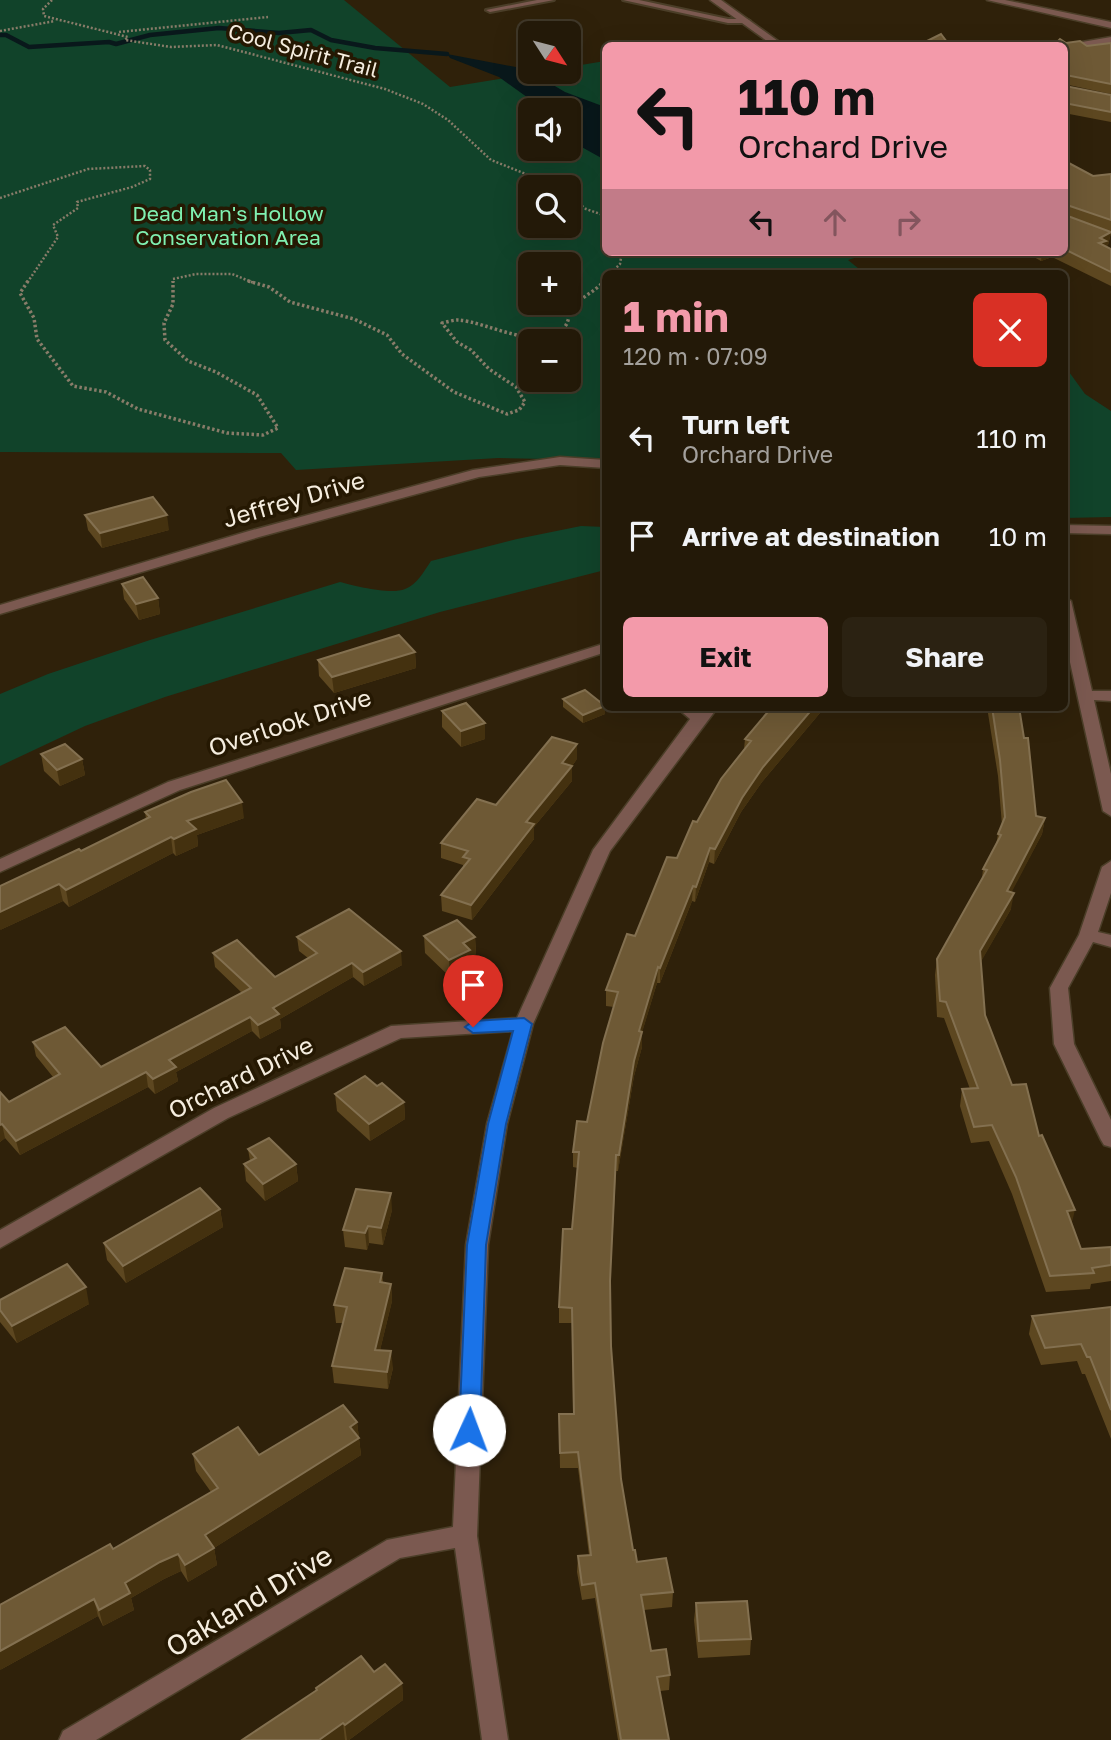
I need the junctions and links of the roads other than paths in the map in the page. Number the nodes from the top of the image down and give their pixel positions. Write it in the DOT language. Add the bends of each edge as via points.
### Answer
graph roads {
  1 [pos="550,0"];
  2 [pos="626,0"];
  3 [pos="715,0"];
  4 [pos="992,0"];
  5 [pos="490,10"];
  6 [pos="746,21"];
  7 [pos="1111,24"];
  8 [pos="1111,40"];
  9 [pos="775,42"];
  10 [pos="1068,45"];
  11 [pos="602,464"];
  12 [pos="1068,529"];
  13 [pos="1111,530"];
  14 [pos="0,610"];
  15 [pos="1068,619"];
  16 [pos="602,649"];
  17 [pos="1085,695"];
  18 [pos="1111,696"];
  19 [pos="698,711"];
  20 [pos="1111,811"];
  21 [pos="0,866"];
  22 [pos="1111,867"];
  23 [pos="1088,935"];
  24 [pos="1111,942"];
  25 [pos="524,1024"];
  26 [pos="1111,1140"];
  27 [pos="0,1240"];
  28 [pos="465,1535"];
  29 [pos="72,1740"];
  30 [pos="495,1740"];
  1 -- 5 [label="lane"];
  2 -- 6 [label="lane"];
  3 -- 6 [label="street"];
  4 -- 7 [label="street"];
  6 -- 9 [label="street"];
  8 -- 10 [label="street"];
  11 -- 14 [label="street, Jeffrey Drive" via="560,461 478,473"];
  12 -- 13 [label="street"];
  15 -- 17 [label="street"];
  16 -- 21 [label="street, Overlook Drive" via="174,786"];
  17 -- 18 [label="street"];
  17 -- 20 [label="street"];
  19 -- 25 [label="street" via="602,850"];
  22 -- 23 [label="street"];
  23 -- 24 [label="street"];
  23 -- 26 [label="street" via="1059,988 1064,1044"];
  25 -- 27 [label="street, Orchard Drive" via="398,1031 221,1113"];
  25 -- 28 [label="street" via="497,1124 477,1245"];
  28 -- 29 [label="street, Oakland Drive" via="395,1548"];
  28 -- 30 [label="street"];
}
